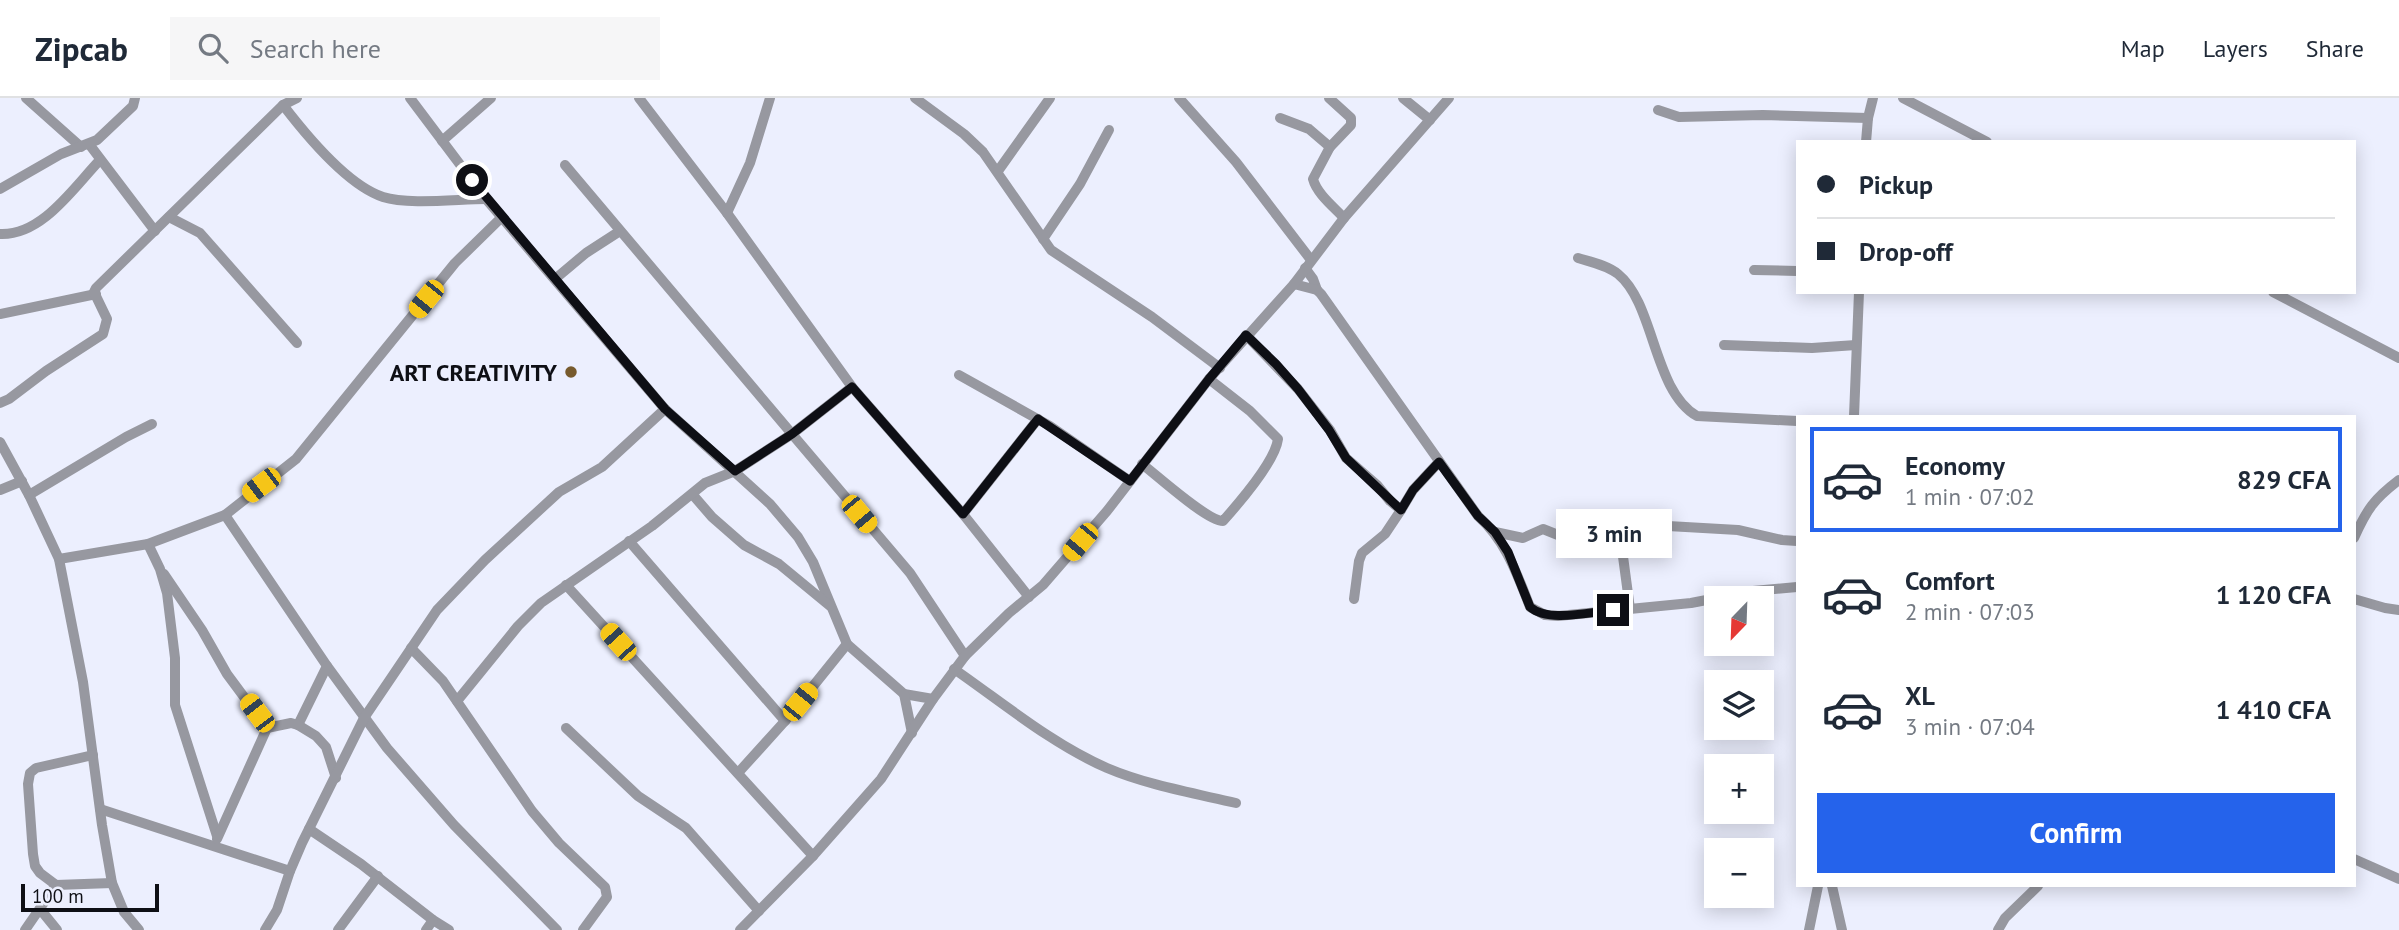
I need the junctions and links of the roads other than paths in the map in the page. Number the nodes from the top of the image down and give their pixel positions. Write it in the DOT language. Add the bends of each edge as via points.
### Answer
graph roads {
  1 [pos="26,98"];
  2 [pos="135,98"];
  3 [pos="298,98"];
  4 [pos="410,98"];
  5 [pos="491,98"];
  6 [pos="639,98"];
  7 [pos="770,98"];
  8 [pos="915,98"];
  9 [pos="1050,98"];
  10 [pos="1179,98"];
  11 [pos="1329,98"];
  12 [pos="1403,98"];
  13 [pos="1449,98"];
  14 [pos="1873,98"];
  15 [pos="1903,98"];
  16 [pos="283,105"];
  17 [pos="1658,110"];
  18 [pos="1280,118"];
  19 [pos="1868,118"];
  20 [pos="1430,120"];
  21 [pos="1109,130"];
  22 [pos="1866,140"];
  23 [pos="1983,140"];
  24 [pos="442,141"];
  25 [pos="85,146"];
  26 [pos="1330,147"];
  27 [pos="100,160"];
  28 [pos="565,165"];
  29 [pos="998,171"];
  30 [pos="0,189"];
  31 [pos="486,199"];
  32 [pos="727,213"];
  33 [pos="502,216"];
  34 [pos="169,217"];
  35 [pos="1344,218"];
  36 [pos="620,230"];
  37 [pos="155,231"];
  38 [pos="0,234"];
  39 [pos="1043,239"];
  40 [pos="1578,258"];
  41 [pos="1308,264"];
  42 [pos="1754,270"];
  43 [pos="1796,271"];
  44 [pos="555,279"];
  45 [pos="1294,284"];
  46 [pos="1317,290"];
  47 [pos="96,294"];
  48 [pos="1859,294"];
  49 [pos="2277,294"];
  50 [pos="0,314"];
  51 [pos="1246,335"];
  52 [pos="297,343"];
  53 [pos="1724,345"];
  54 [pos="1856,345"];
  55 [pos="2399,358"];
  56 [pos="1220,368"];
  57 [pos="959,375"];
  58 [pos="1209,379"];
  59 [pos="852,387"];
  60 [pos="0,403"];
  61 [pos="665,409"];
  62 [pos="1854,415"];
  63 [pos="1038,419"];
  64 [pos="1796,421"];
  65 [pos="152,424"];
  66 [pos="792,434"];
  67 [pos="0,442"];
  68 [pos="1439,462"];
  69 [pos="1142,464"];
  70 [pos="735,471"];
  71 [pos="2399,480"];
  72 [pos="22,481"];
  73 [pos="1130,481"];
  74 [pos="0,490"];
  75 [pos="29,495"];
  76 [pos="693,495"];
  77 [pos="1401,510"];
  78 [pos="963,514"];
  79 [pos="225,515"];
  80 [pos="1495,532"];
  81 [pos="1620,534"];
  82 [pos="2356,534"];
  83 [pos="629,541"];
  84 [pos="1796,541"];
  85 [pos="148,544"];
  86 [pos="59,558"];
  87 [pos="160,569"];
  88 [pos="566,584"];
  89 [pos="1796,587"];
  90 [pos="1029,597"];
  91 [pos="1354,599"];
  92 [pos="2356,599"];
  93 [pos="831,606"];
  94 [pos="1630,609"];
  95 [pos="2399,611"];
  96 [pos="847,644"];
  97 [pos="411,648"];
  98 [pos="965,656"];
  99 [pos="327,666"];
  100 [pos="954,669"];
  101 [pos="904,694"];
  102 [pos="933,699"];
  103 [pos="457,701"];
  104 [pos="364,718"];
  105 [pos="785,721"];
  106 [pos="298,725"];
  107 [pos="267,728"];
  108 [pos="566,729"];
  109 [pos="912,733"];
  110 [pos="93,755"];
  111 [pos="738,773"];
  112 [pos="336,778"];
  113 [pos="1236,803"];
  114 [pos="100,809"];
  115 [pos="309,829"];
  116 [pos="217,841"];
  117 [pos="813,856"];
  118 [pos="2356,860"];
  119 [pos="290,871"];
  120 [pos="378,876"];
  121 [pos="2399,879"];
  122 [pos="112,883"];
  123 [pos="56,885"];
  124 [pos="1818,887"];
  125 [pos="1832,887"];
  126 [pos="2037,887"];
  127 [pos="40,909"];
  128 [pos="759,911"];
  129 [pos="433,920"];
  130 [pos="24,930"];
  131 [pos="57,930"];
  132 [pos="139,930"];
  133 [pos="265,930"];
  134 [pos="338,930"];
  135 [pos="426,930"];
  136 [pos="449,930"];
  137 [pos="557,930"];
  138 [pos="583,930"];
  139 [pos="740,930"];
  140 [pos="1809,930"];
  141 [pos="1842,930"];
  142 [pos="1998,930"];
  1 -- 25 [label="street"];
  2 -- 25 [label="street" via="133,106"];
  3 -- 16 [label="street"];
  4 -- 24 [label="street"];
  5 -- 24 [label="street"];
  6 -- 32 [label="street"];
  7 -- 32 [label="street" via="750,163"];
  8 -- 29 [label="street" via="964,134"];
  9 -- 29 [label="street"];
  10 -- 41 [label="street" via="1236,162"];
  11 -- 26 [label="street" via="1352,122"];
  12 -- 20 [label="street"];
  13 -- 20 [label="street"];
  14 -- 19 [label="street"];
  15 -- 23 [label="street"];
  16 -- 31 [label="street" via="352,180 371,192 401,200"];
  16 -- 34 [label="street"];
  17 -- 19 [label="street" via="1679,117"];
  18 -- 26 [label="street" via="1309,129"];
  19 -- 22 [label="street"];
  20 -- 35 [label="street"];
  21 -- 39 [label="street"];
  24 -- 31 [label="street"];
  25 -- 27 [label="street"];
  25 -- 30 [label="street" via="61,154"];
  26 -- 35 [label="street" via="1314,184"];
  27 -- 37 [label="street"];
  27 -- 38 [label="street" via="38,224 23,232"];
  28 -- 36 [label="street"];
  29 -- 39 [label="street"];
  31 -- 33 [label="street"];
  32 -- 59 [label="street"];
  33 -- 44 [label="street"];
  33 -- 79 [label="street" via="455,263 296,459"];
  34 -- 37 [label="street"];
  34 -- 52 [label="street" via="200,233"];
  35 -- 41 [label="street"];
  36 -- 44 [label="street"];
  36 -- 66 [label="street"];
  37 -- 47 [label="street" via="96,288"];
  39 -- 56 [label="street" via="1066,262"];
  40 -- 64 [label="street" via="1601,265 1628,284 1685,409 1697,416"];
  41 -- 45 [label="street"];
  41 -- 46 [label="street"];
  42 -- 43 [label="street"];
  44 -- 61 [label="street"];
  45 -- 46 [label="street"];
  45 -- 51 [label="street"];
  46 -- 68 [label="street"];
  47 -- 50 [label="street"];
  47 -- 60 [label="street" via="107,319 103,334"];
  48 -- 54 [label="street"];
  49 -- 55 [label="street"];
  51 -- 56 [label="street"];
  51 -- 77 [label="street" via="1298,389 1346,458"];
  53 -- 54 [label="street"];
  54 -- 62 [label="street"];
  56 -- 58 [label="street"];
  57 -- 63 [label="street"];
  58 -- 69 [label="street"];
  58 -- 69 [label="street" via="1278,439 1273,457 1239,504 1223,521 1217,521"];
  59 -- 66 [label="street"];
  59 -- 78 [label="street"];
  61 -- 70 [label="street"];
  61 -- 97 [label="street" via="602,467 559,492 485,560 437,610"];
  63 -- 73 [label="street"];
  63 -- 78 [label="street"];
  65 -- 75 [label="street"];
  66 -- 70 [label="street"];
  66 -- 98 [label="street" via="910,573"];
  67 -- 72 [label="street"];
  68 -- 77 [label="street"];
  68 -- 80 [label="street"];
  69 -- 73 [label="street"];
  70 -- 76 [label="street" via="705,483"];
  70 -- 93 [label="street" via="798,537"];
  71 -- 82 [label="street" via="2378,496"];
  72 -- 74 [label="street"];
  72 -- 75 [label="street"];
  73 -- 90 [label="street"];
  75 -- 86 [label="street"];
  76 -- 83 [label="street"];
  76 -- 93 [label="street" via="744,545 779,564"];
  77 -- 91 [label="street" via="1385,534 1363,552"];
  78 -- 90 [label="street"];
  79 -- 85 [label="street"];
  79 -- 99 [label="street"];
  80 -- 81 [label="street" via="1523,538 1544,529 1582,542"];
  80 -- 94 [label="street" via="1536,612 1558,616"];
  81 -- 84 [label="street" via="1644,526 1668,526 1738,530"];
  81 -- 94 [label="street"];
  83 -- 88 [label="street"];
  83 -- 105 [label="street"];
  85 -- 86 [label="street"];
  85 -- 87 [label="street"];
  86 -- 110 [label="street"];
  87 -- 107 [label="street"];
  87 -- 116 [label="street" via="175,658 175,705"];
  88 -- 103 [label="street" via="518,626"];
  88 -- 111 [label="street"];
  89 -- 94 [label="street"];
  90 -- 98 [label="street"];
  92 -- 95 [label="street"];
  93 -- 96 [label="street"];
  96 -- 101 [label="street"];
  96 -- 105 [label="street"];
  97 -- 103 [label="street"];
  97 -- 104 [label="street"];
  98 -- 100 [label="street"];
  99 -- 104 [label="street"];
  99 -- 106 [label="street"];
  100 -- 102 [label="street"];
  100 -- 113 [label="street" via="1072,750 1107,768"];
  101 -- 102 [label="street"];
  101 -- 109 [label="street"];
  102 -- 109 [label="street"];
  103 -- 138 [label="street" via="532,811 605,887 607,897"];
  104 -- 112 [label="street"];
  104 -- 137 [label="street" via="436,805"];
  105 -- 111 [label="street"];
  106 -- 107 [label="street"];
  106 -- 112 [label="street" via="323,742"];
  107 -- 116 [label="street"];
  108 -- 128 [label="street" via="638,796 686,828"];
  109 -- 117 [label="street" via="881,779"];
  110 -- 114 [label="street"];
  110 -- 123 [label="street" via="36,768 30,774 35,866"];
  111 -- 117 [label="street"];
  112 -- 115 [label="street"];
  114 -- 116 [label="street"];
  114 -- 122 [label="street"];
  115 -- 119 [label="street"];
  115 -- 120 [label="street"];
  116 -- 119 [label="street"];
  117 -- 128 [label="street"];
  118 -- 121 [label="street"];
  119 -- 133 [label="street"];
  120 -- 129 [label="street"];
  120 -- 134 [label="street"];
  122 -- 123 [label="street"];
  122 -- 132 [label="street" via="124,912"];
  123 -- 127 [label="street"];
  124 -- 140 [label="street"];
  125 -- 141 [label="street"];
  126 -- 142 [label="street"];
  127 -- 130 [label="street"];
  127 -- 131 [label="street"];
  128 -- 139 [label="street"];
  129 -- 135 [label="street"];
  129 -- 136 [label="street"];
}
